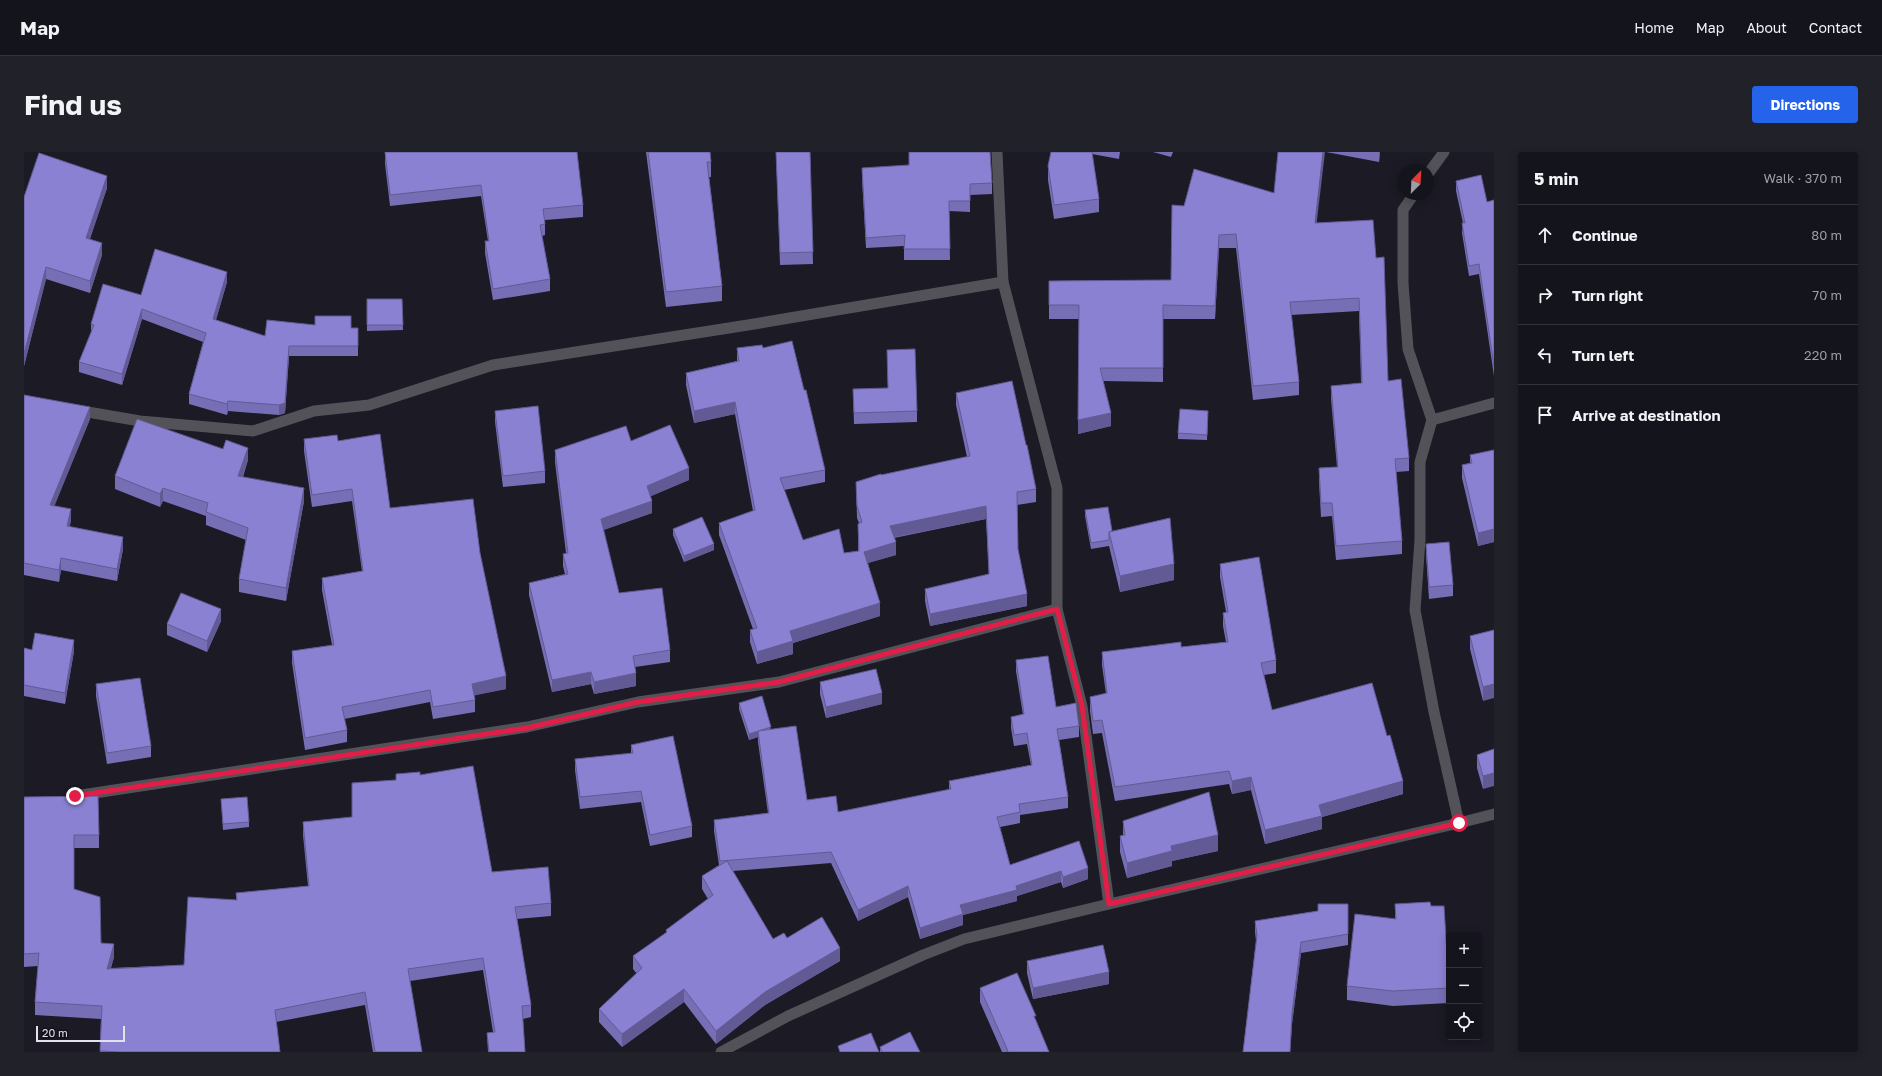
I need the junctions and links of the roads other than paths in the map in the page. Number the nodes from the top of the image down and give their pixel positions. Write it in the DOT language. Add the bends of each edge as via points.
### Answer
graph roads {
  1 [pos="996,152"];
  2 [pos="1444,152"];
  3 [pos="1434,166"];
  4 [pos="1410,200"];
  5 [pos="1003,282"];
  6 [pos="1494,403"];
  7 [pos="63,407"];
  8 [pos="1432,420"];
  9 [pos="1057,609"];
  10 [pos="75,796"];
  11 [pos="1494,814"];
  12 [pos="1459,823"];
  13 [pos="1109,904"];
  14 [pos="721,1052"];
  1 -- 5 [label="street"];
  2 -- 3 [label="street"];
  4 -- 8 [label="street" via="1402,210 1403,283 1408,349"];
  5 -- 7 [label="street" via="493,365 369,405 314,411 253,431 140,422"];
  5 -- 9 [label="street" via="1057,488"];
  6 -- 8 [label="street"];
  8 -- 12 [label="street" via="1420,462 1420,540 1415,610 1434,712"];
  9 -- 10 [label="street" via="779,682 638,702 527,728"];
  9 -- 13 [label="street" via="1082,706"];
  11 -- 12 [label="street"];
  12 -- 13 [label="street"];
  13 -- 14 [label="street" via="950,944 788,1016"];
}
